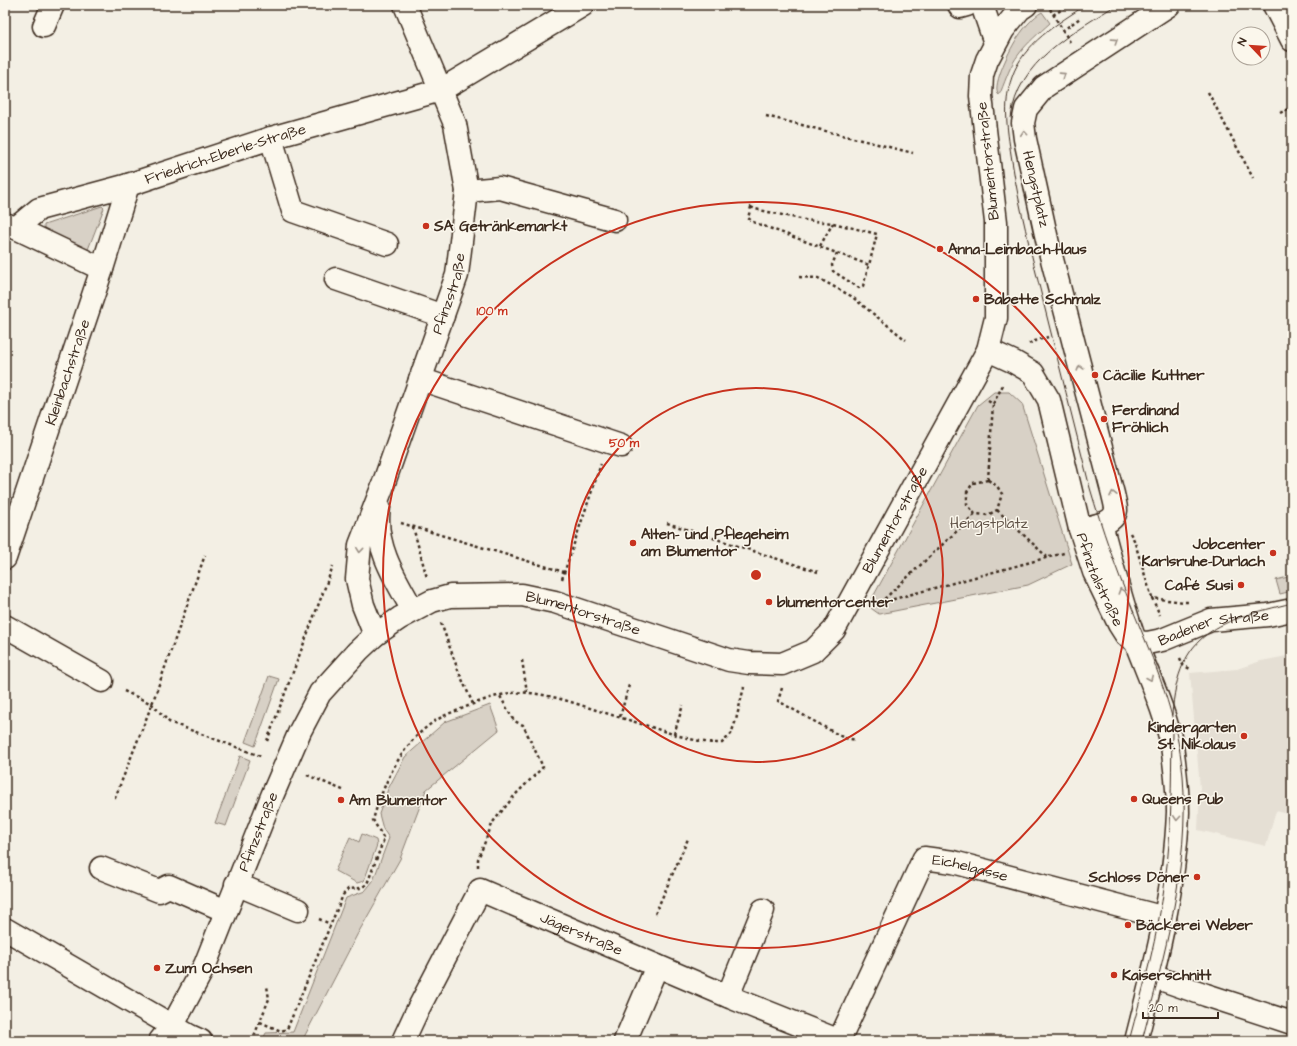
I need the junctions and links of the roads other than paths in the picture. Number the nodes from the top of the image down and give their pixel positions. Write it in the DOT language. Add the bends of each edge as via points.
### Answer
graph roads {
  1 [pos="53,5"];
  2 [pos="405,5"];
  3 [pos="583,5"];
  4 [pos="958,5"];
  5 [pos="967,5"];
  6 [pos="982,5"];
  7 [pos="1169,5"];
  8 [pos="1274,5"];
  9 [pos="1021,6"];
  10 [pos="44,26"];
  11 [pos="1292,40"];
  12 [pos="995,43"];
  13 [pos="441,90"];
  14 [pos="271,138"];
  15 [pos="128,185"];
  16 [pos="467,191"];
  17 [pos="615,220"];
  18 [pos="10,226"];
  19 [pos="387,244"];
  20 [pos="102,269"];
  21 [pos="336,279"];
  22 [pos="443,316"];
  23 [pos="988,350"];
  24 [pos="420,379"];
  25 [pos="615,444"];
  26 [pos="382,488"];
  27 [pos="1096,528"];
  28 [pos="5,558"];
  29 [pos="423,606"];
  30 [pos="1292,610"];
  31 [pos="5,626"];
  32 [pos="375,635"];
  33 [pos="1136,642"];
  34 [pos="102,681"];
  35 [pos="101,868"];
  36 [pos="236,884"];
  37 [pos="226,910"];
  38 [pos="298,910"];
  39 [pos="763,910"];
  40 [pos="1165,918"];
  41 [pos="5,929"];
  42 [pos="657,966"];
  43 [pos="1152,976"];
  44 [pos="728,996"];
  45 [pos="1292,1023"];
  46 [pos="166,1033"];
  47 [pos="201,1041"];
  48 [pos="403,1041"];
  49 [pos="625,1041"];
  50 [pos="840,1041"];
  51 [pos="1136,1041"];
  1 -- 10 [label="street"];
  2 -- 13 [label="street, Pfinzstraße"];
  3 -- 13 [label="street, Friedrich-Eberle-Straße"];
  4 -- 5 [label="street"];
  6 -- 12 [label="street"];
  27 -- 7 [label="street, Hengstplatz, one-way" via="1113,494 1048,244 1023,123 1026,109 1044,87"];
  8 -- 11 [label="street"];
  9 -- 12 [label="street, Blumentorstraße"];
  12 -- 23 [label="street, Blumentorstraße" via="982,75 981,96 996,222 996,318"];
  13 -- 14 [label="street, Friedrich-Eberle-Straße"];
  13 -- 16 [label="street, Pfinzstraße" via="455,124"];
  14 -- 15 [label="street, Friedrich-Eberle-Straße"];
  14 -- 19 [label="street" via="293,211"];
  15 -- 18 [label="street, Friedrich-Eberle-Straße" via="39,209"];
  15 -- 20 [label="street, Kleinbachstraße"];
  16 -- 17 [label="street" via="500,188"];
  16 -- 22 [label="street, Pfinzstraße" via="456,275"];
  18 -- 20 [label="street, Friedrich-Eberle-Straße"];
  20 -- 28 [label="street, Kleinbachstraße"];
  21 -- 22 [label="street"];
  22 -- 24 [label="street, Pfinzstraße"];
  23 -- 27 [label="street, Pfinztalstraße" via="1033,374 1049,400"];
  23 -- 29 [label="street, Blumentorstraße" via="834,630 812,651 782,664 729,660 555,602 522,595 450,596"];
  24 -- 25 [label="street"];
  24 -- 26 [label="street, Pfinzstraße"];
  26 -- 29 [label="street, Pfinzstraße" via="378,517 381,546 391,570"];
  26 -- 32 [label="street, Pfinzstraße, one-way" via="360,545 358,579 363,605"];
  27 -- 33 [label="street, Pfinztalstraße" via="1094,572 1119,624 1126,635"];
  29 -- 32 [label="street, Pfinzstraße"];
  30 -- 33 [label="street, Badener Straße" via="1268,615 1210,620 1162,640"];
  31 -- 34 [label="street"];
  32 -- 36 [label="street, Pfinzstraße" via="320,693 300,731"];
  33 -- 40 [label="street, Pfinztalstraße, one-way" via="1158,696 1172,746 1178,811"];
  35 -- 37 [label="street" via="160,892 169,886"];
  36 -- 37 [label="street, Pfinzstraße"];
  36 -- 38 [label="street"];
  37 -- 46 [label="street, Pfinzstraße" via="205,965"];
  39 -- 44 [label="street"];
  40 -- 43 [label="street, Pfinztalstraße"];
  40 -- 50 [label="street, Eichelgasse" via="953,862 924,858"];
  41 -- 46 [label="street"];
  42 -- 44 [label="street, Jägerstraße"];
  42 -- 48 [label="street, Jägerstraße" via="480,890"];
  42 -- 49 [label="street"];
  43 -- 45 [label="street"];
  43 -- 51 [label="street, Pfinztalstraße"];
  44 -- 50 [label="street, Jägerstraße"];
  46 -- 47 [label="street"];
}
